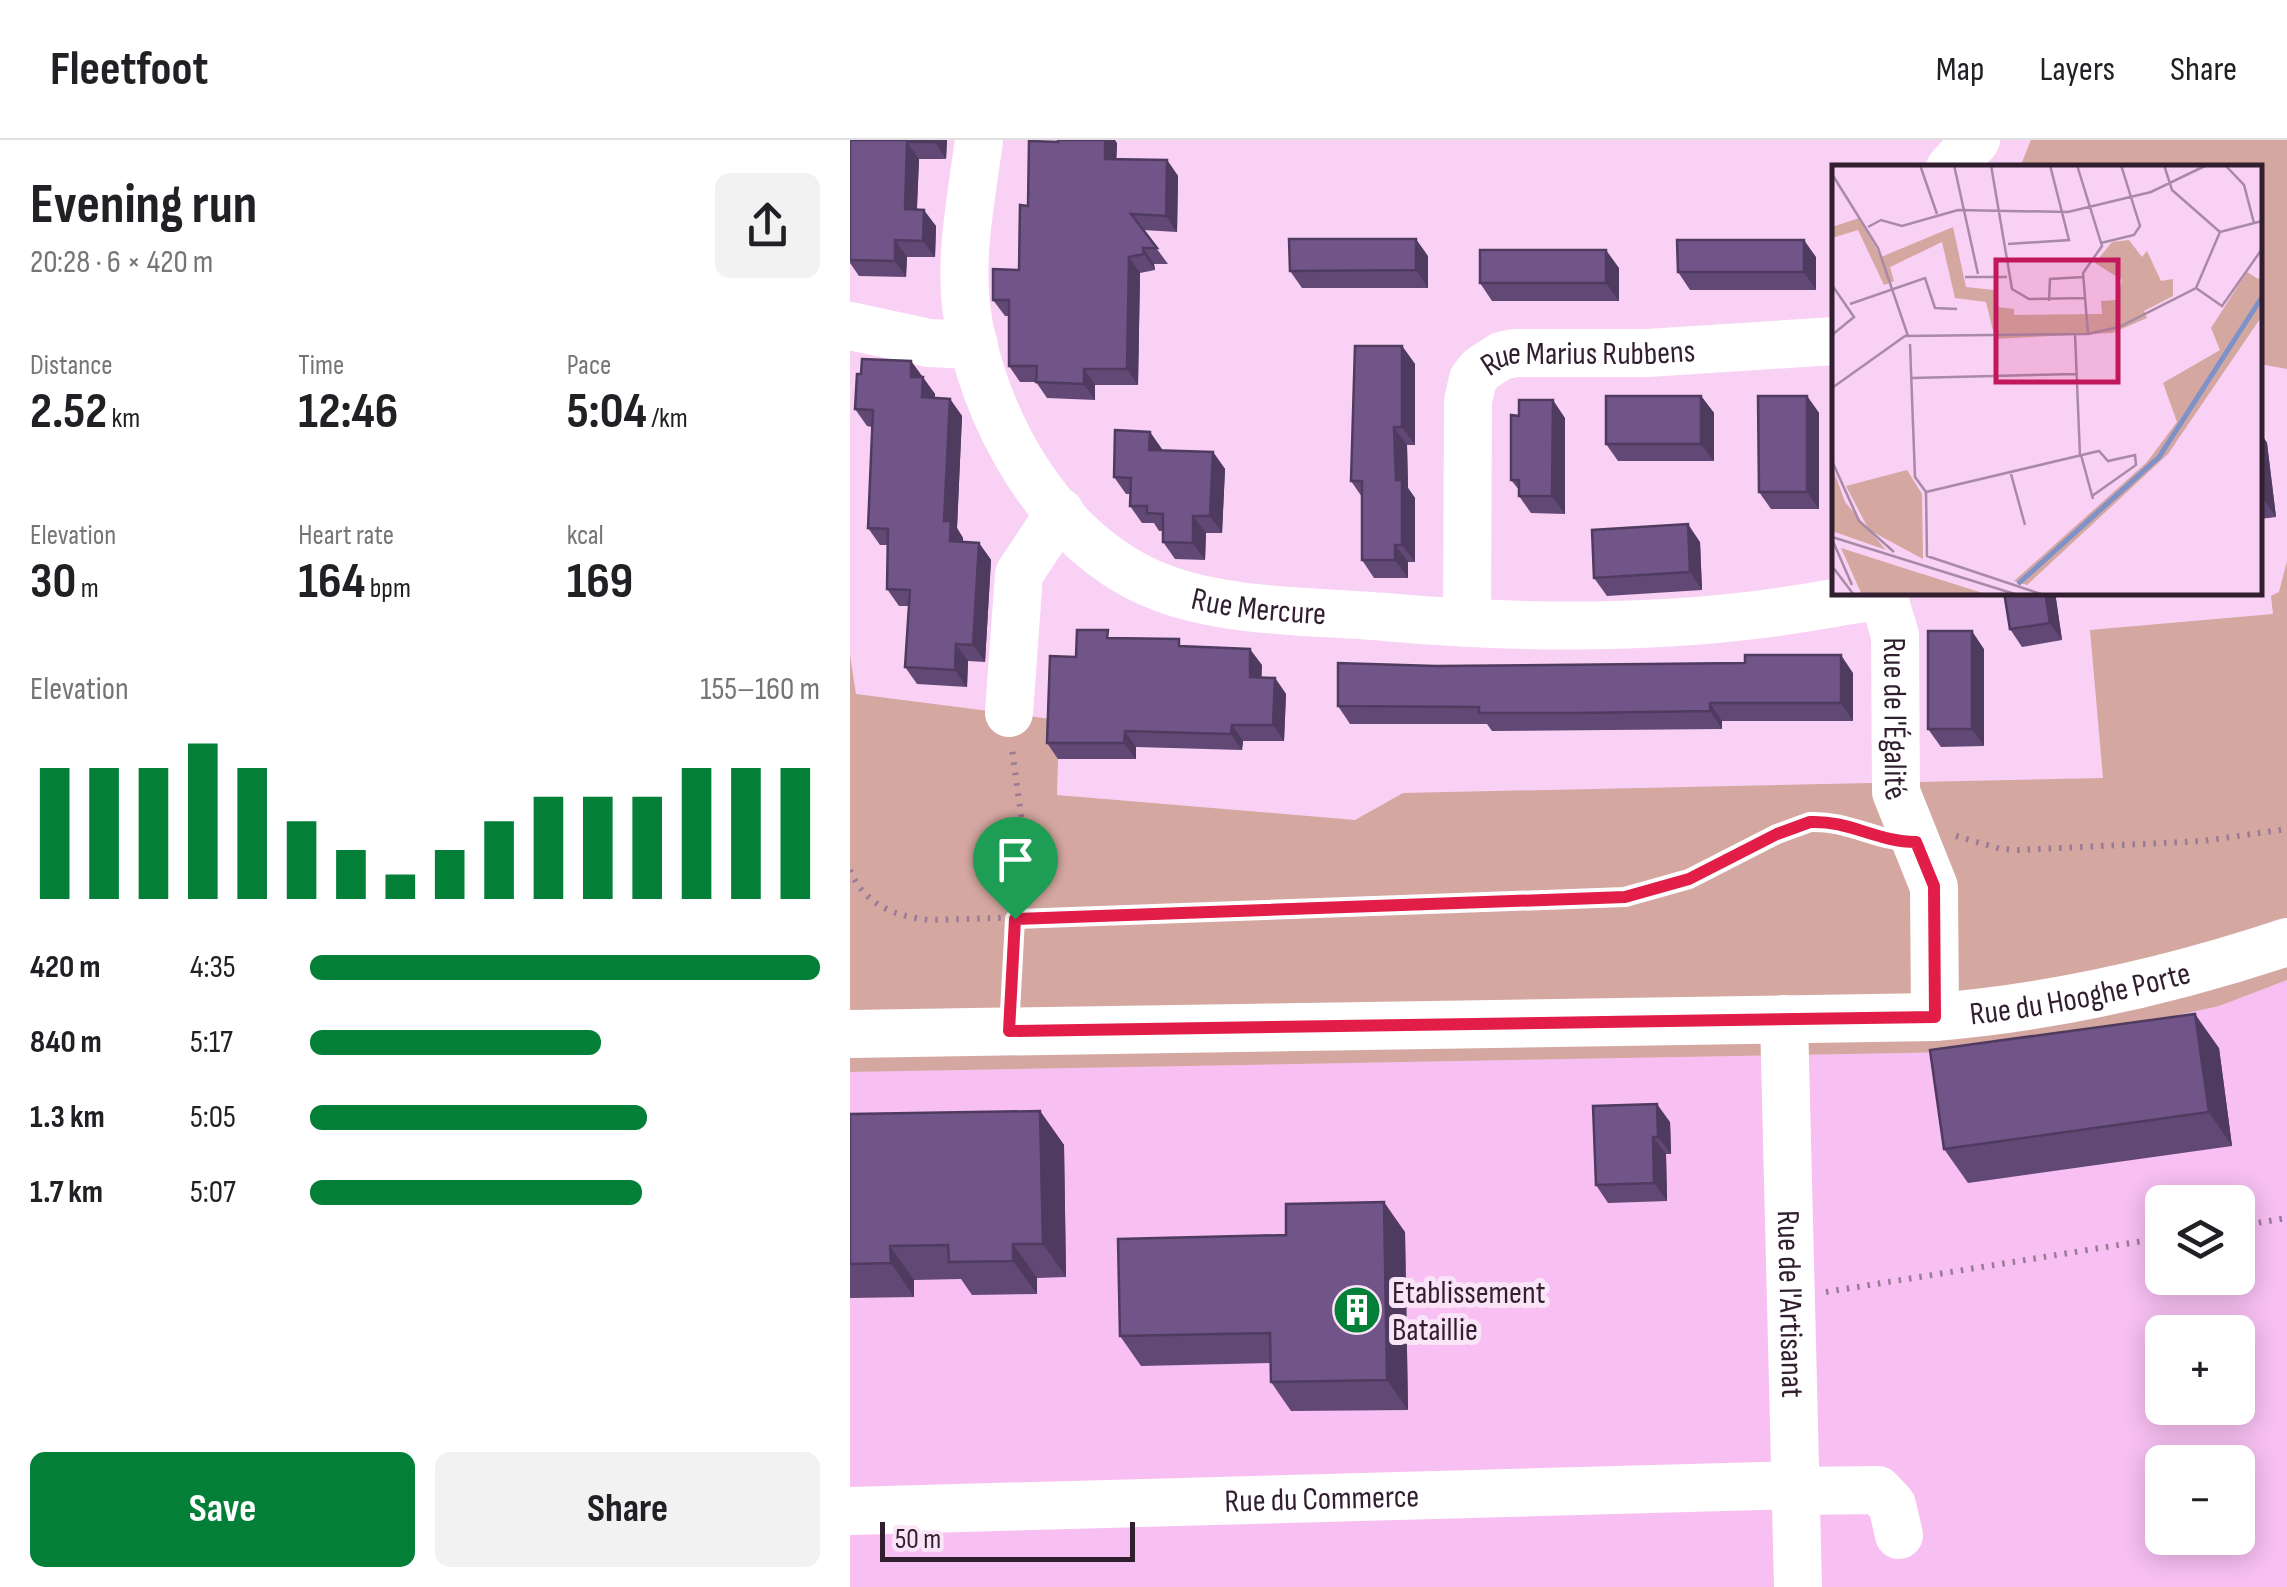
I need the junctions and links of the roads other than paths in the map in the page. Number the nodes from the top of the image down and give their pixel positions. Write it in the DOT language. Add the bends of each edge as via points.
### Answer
graph roads {
  1 [pos="979,140"];
  2 [pos="1976,140"];
  3 [pos="1953,165"];
  4 [pos="850,326"];
  5 [pos="1832,342"];
  6 [pos="974,345"];
  7 [pos="1060,512"];
  8 [pos="1876,595"];
  9 [pos="1882,595"];
  10 [pos="1467,624"];
  11 [pos="1009,712"];
  12 [pos="2287,942"];
  13 [pos="1935,1017"];
  14 [pos="1784,1019"];
  15 [pos="850,1034"];
  16 [pos="1795,1488"];
  17 [pos="850,1511"];
  18 [pos="1899,1535"];
  19 [pos="1798,1587"];
  1 -- 6 [label="street, Rue Mercure" via="965,266"];
  2 -- 3 [label="street"];
  4 -- 6 [label="street"];
  5 -- 10 [label="street, Rue Marius Rubbens" via="1514,354 1489,361 1473,380 1468,402"];
  6 -- 7 [label="street, Rue Mercure" via="1012,443"];
  7 -- 10 [label="street, Rue Mercure" via="1109,559 1172,591 1231,604"];
  7 -- 11 [label="street" via="1019,574"];
  8 -- 10 [label="street, Rue Mercure" via="1710,620"];
  9 -- 13 [label="street, Rue de l'Égalité" via="1895,635 1896,792 1934,886"];
  12 -- 13 [label="street, Rue du Hooghe Porte" via="2095,995"];
  13 -- 14 [label="street, Rue du Hooghe Porte"];
  14 -- 15 [label="street, Rue du Hooghe Porte"];
  14 -- 16 [label="street, Rue de l'Artisanat"];
  16 -- 17 [label="street, Rue du Commerce"];
  16 -- 18 [label="street, Rue du Commerce" via="1878,1490 1892,1505"];
  16 -- 19 [label="street, Rue de l'Artisanat"];
}
